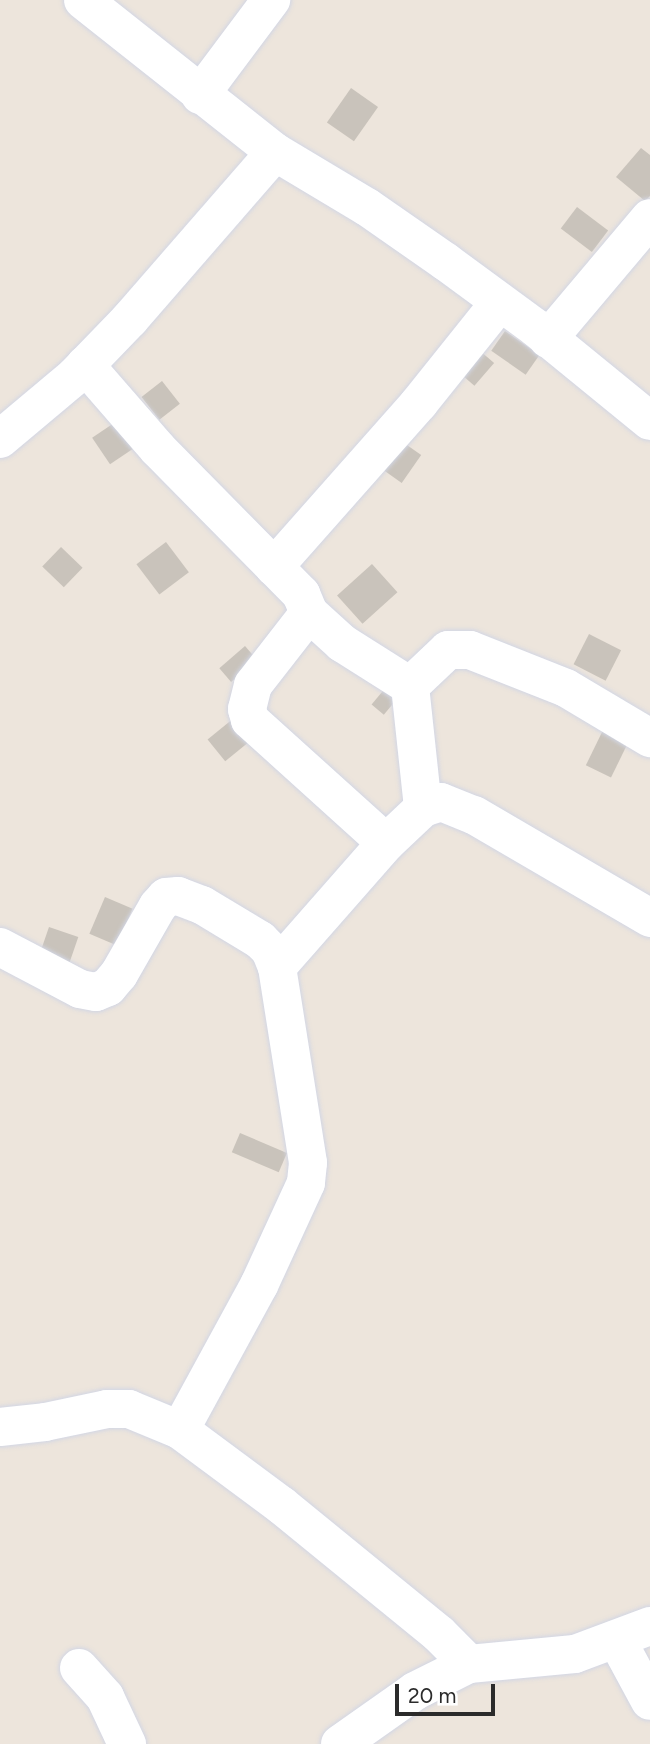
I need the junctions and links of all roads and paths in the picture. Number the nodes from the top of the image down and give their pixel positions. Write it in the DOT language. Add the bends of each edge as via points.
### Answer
graph roads {
  1 [pos="83,0"];
  2 [pos="271,0"];
  3 [pos="200,95"];
  4 [pos="275,152"];
  5 [pos="650,218"];
  6 [pos="500,302"];
  7 [pos="548,339"];
  8 [pos="85,365"];
  9 [pos="650,421"];
  10 [pos="0,439"];
  11 [pos="274,567"];
  12 [pos="309,613"];
  13 [pos="410,686"];
  14 [pos="650,738"];
  15 [pos="424,808"];
  16 [pos="386,843"];
  17 [pos="650,918"];
  18 [pos="0,947"];
  19 [pos="276,967"];
  20 [pos="0,1427"];
  21 [pos="180,1430"];
  22 [pos="633,1633"];
  23 [pos="469,1664"];
  24 [pos="79,1668"];
  25 [pos="650,1701"];
  26 [pos="127,1744"];
  27 [pos="340,1744"];
  1 -- 3 [label="street"];
  2 -- 3 [label="street"];
  3 -- 4 [label="street"];
  4 -- 6 [label="street" via="367,207"];
  4 -- 8 [label="street"];
  5 -- 7 [label="street"];
  6 -- 7 [label="street"];
  6 -- 11 [label="street" via="419,403"];
  7 -- 9 [label="street"];
  8 -- 10 [label="street"];
  8 -- 11 [label="street" via="158,449"];
  11 -- 12 [label="street" via="301,594"];
  12 -- 13 [label="street" via="342,643"];
  12 -- 16 [label="street" via="253,685 247,709 250,720"];
  13 -- 14 [label="street" via="448,650 470,650 566,688"];
  13 -- 15 [label="street"];
  15 -- 16 [label="street"];
  15 -- 17 [label="street" via="441,802 465,810"];
  16 -- 19 [label="street"];
  18 -- 19 [label="street" via="80,989 96,992 119,974 158,906 166,897 178,896 260,940 270,950"];
  19 -- 21 [label="street" via="308,1163 306,1183 259,1285"];
  20 -- 21 [label="street" via="129,1409"];
  21 -- 23 [label="street" via="292,1514"];
  22 -- 23 [label="street" via="575,1654"];
  22 -- 25 [label="street"];
  23 -- 27 [label="street" via="415,1691"];
  24 -- 26 [label="street" via="106,1697"];
}
